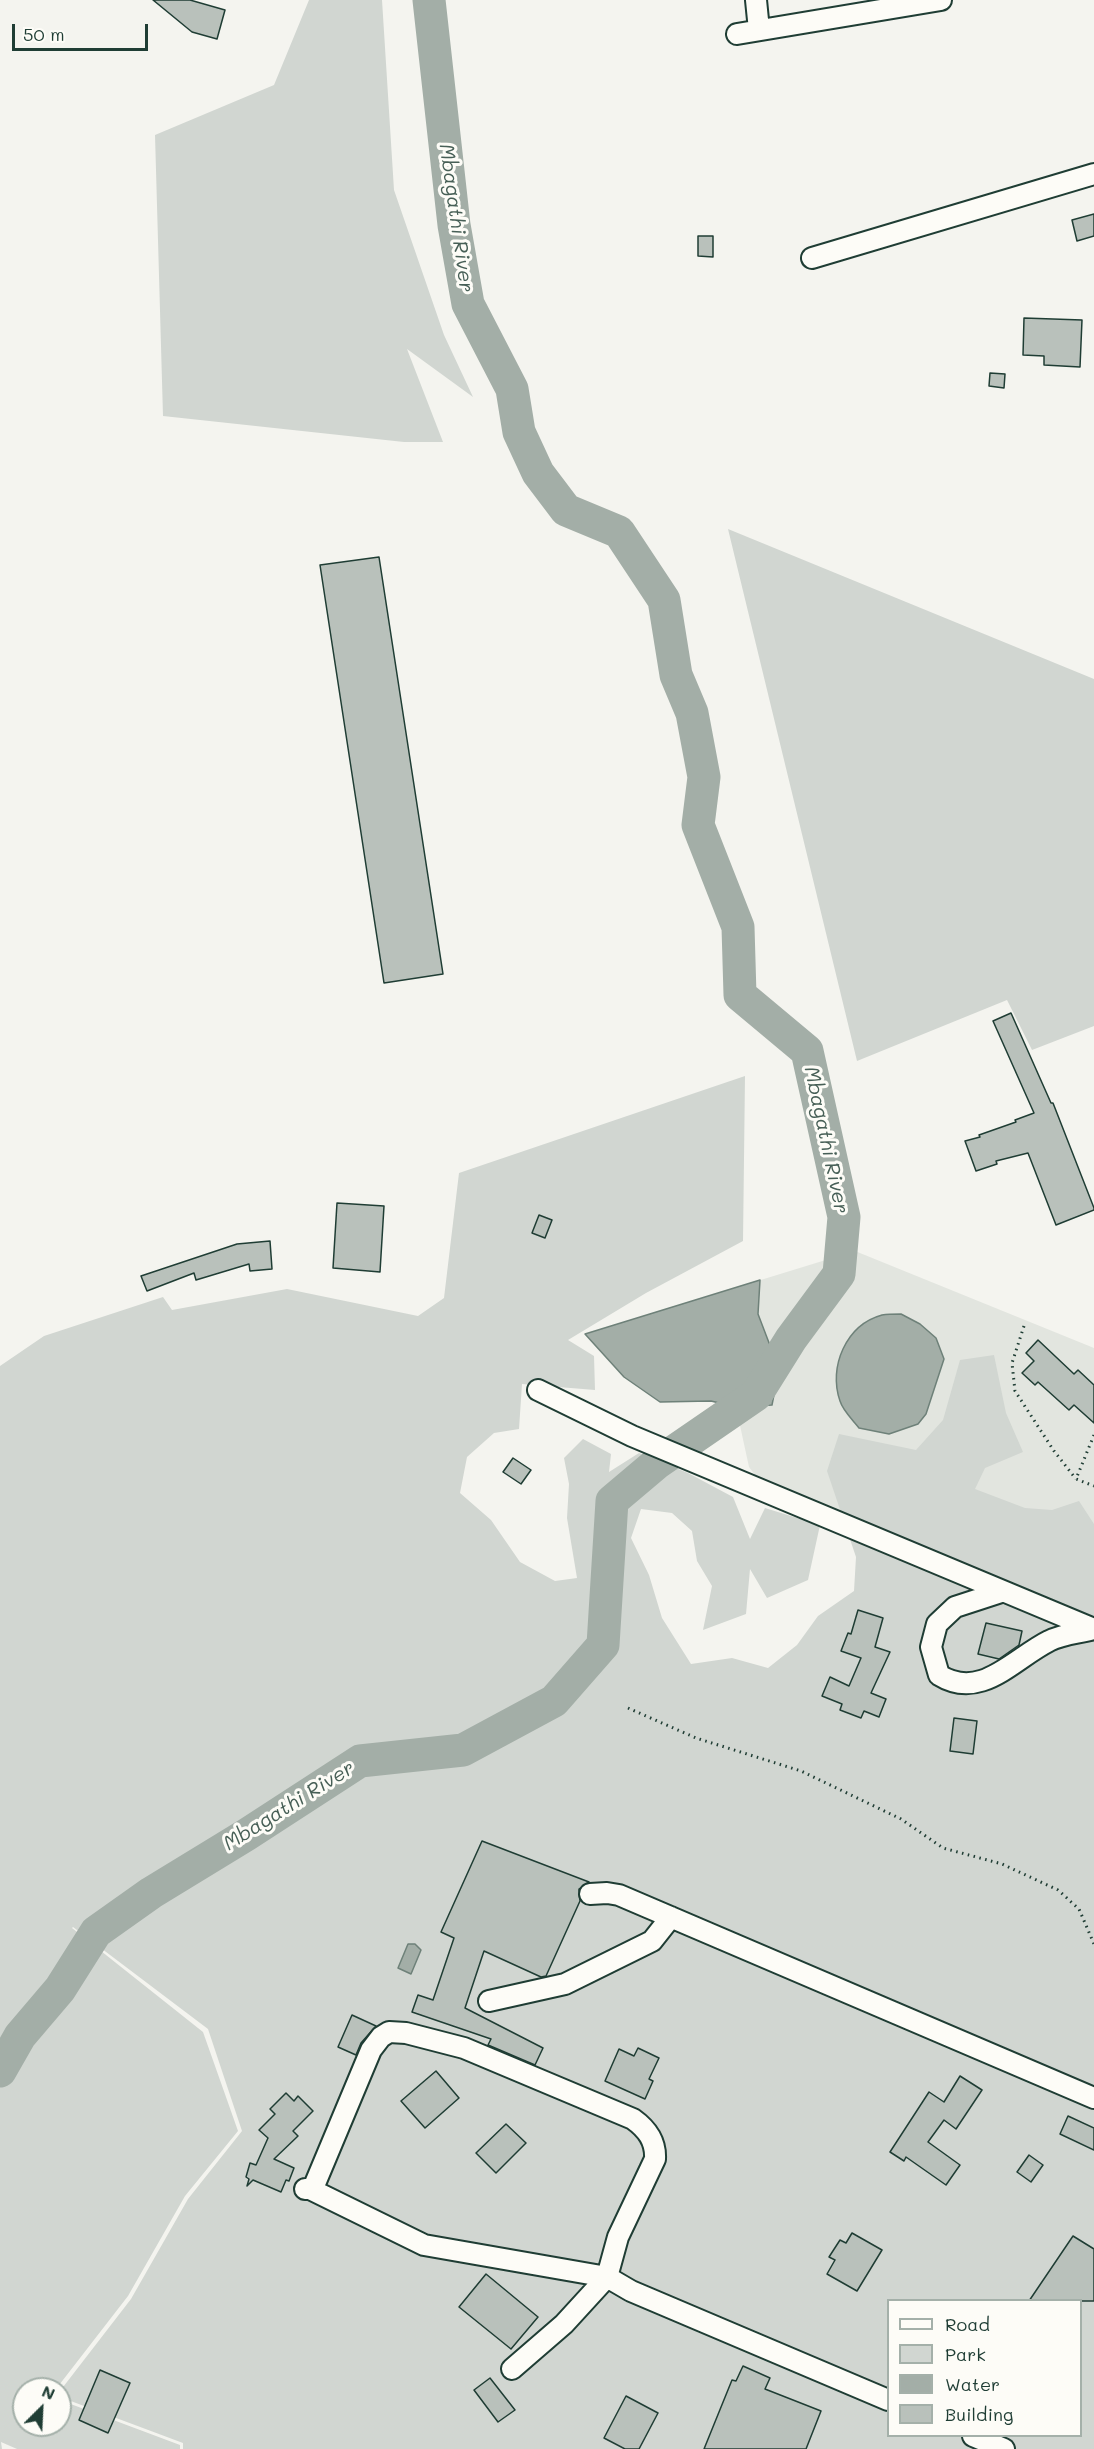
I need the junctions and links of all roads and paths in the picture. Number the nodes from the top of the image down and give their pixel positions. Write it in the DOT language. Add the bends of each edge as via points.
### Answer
graph roads {
  1 [pos="756,0"];
  2 [pos="941,0"];
  3 [pos="910,3"];
  4 [pos="759,30"];
  5 [pos="736,34"];
  6 [pos="1094,174"];
  7 [pos="812,258"];
  8 [pos="1024,1326"];
  9 [pos="538,1390"];
  10 [pos="1094,1435"];
  11 [pos="1076,1479"];
  12 [pos="1094,1486"];
  13 [pos="1001,1592"];
  14 [pos="1094,1629"];
  15 [pos="628,1708"];
  16 [pos="590,1894"];
  17 [pos="671,1917"];
  18 [pos="1094,1944"];
  19 [pos="489,2001"];
  20 [pos="1094,2098"];
  21 [pos="607,2277"];
  22 [pos="512,2369"];
  23 [pos="887,2400"];
  24 [pos="975,2437"];
  25 [pos="1004,2449"];
  1 -- 4 [label="street"];
  2 -- 3 [label="street"];
  3 -- 4 [label="street"];
  4 -- 5 [label="street"];
  6 -- 7 [label="street"];
  8 -- 11 [label="path" via="1012,1363 1014,1390"];
  9 -- 13 [label="street" via="632,1436"];
  10 -- 11 [label="path"];
  11 -- 12 [label="path"];
  13 -- 14 [label="street"];
  13 -- 14 [label="street" via="955,1607 938,1624 931,1647 939,1676 951,1683 971,1685 1050,1640"];
  15 -- 18 [label="path" via="696,1738 801,1771 901,1819 943,1848 1002,1864 1058,1890 1078,1909"];
  16 -- 17 [label="street" via="619,1895"];
  17 -- 19 [label="street" via="652,1941 565,1984"];
  17 -- 20 [label="street"];
  21 -- 21 [label="street" via="424,2245 307,2189 314,2186 371,2050 381,2037 389,2032 406,2033 464,2048 644,2127 656,2149 655,2159 618,2237"];
  21 -- 22 [label="street" via="564,2324"];
  21 -- 23 [label="street" via="631,2291"];
  24 -- 25 [label="street"];
}
